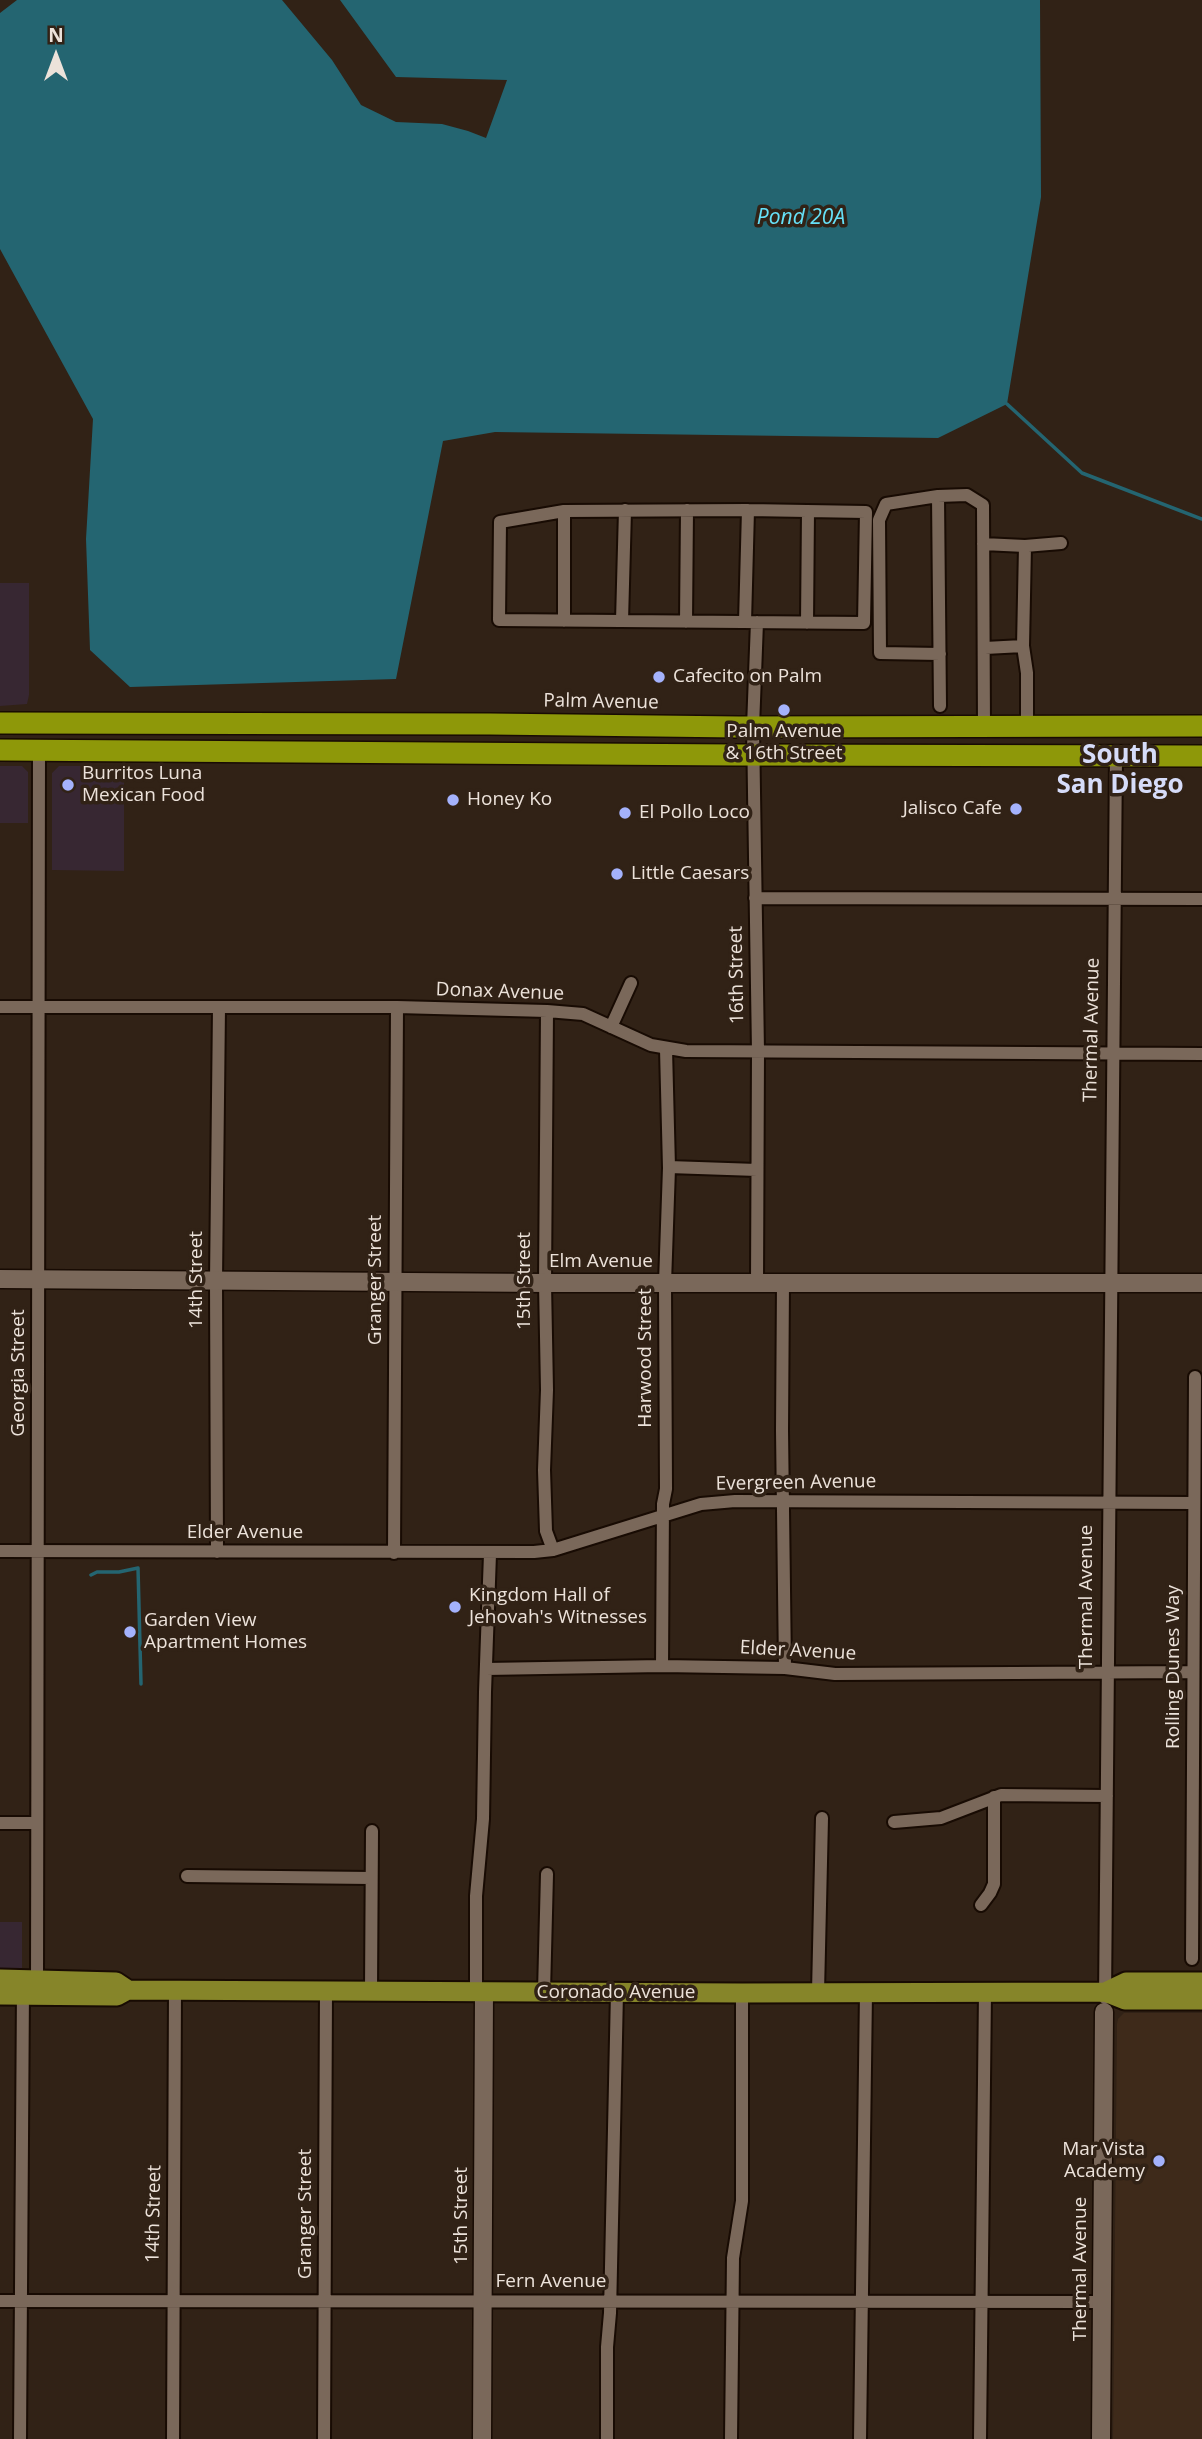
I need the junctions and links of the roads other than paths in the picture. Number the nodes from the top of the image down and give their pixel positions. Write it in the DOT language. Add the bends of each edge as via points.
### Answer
graph roads {
  1 [pos="938,496"];
  2 [pos="625,510"];
  3 [pos="687,510"];
  4 [pos="748,510"];
  5 [pos="564,511"];
  6 [pos="808,511"];
  7 [pos="983,544"];
  8 [pos="1061,544"];
  9 [pos="1025,546"];
  10 [pos="564,621"];
  11 [pos="622,621"];
  12 [pos="686,622"];
  13 [pos="750,622"];
  14 [pos="807,623"];
  15 [pos="1023,646"];
  16 [pos="985,648"];
  17 [pos="940,654"];
  18 [pos="940,706"];
  19 [pos="0,723"];
  20 [pos="1027,726"];
  21 [pos="1202,726"];
  22 [pos="753,727"];
  23 [pos="984,727"];
  24 [pos="0,750"];
  25 [pos="39,750"];
  26 [pos="754,755"];
  27 [pos="1115,756"];
  28 [pos="1202,756"];
  29 [pos="755,898"];
  30 [pos="1202,899"];
  31 [pos="1114,900"];
  32 [pos="631,983"];
  33 [pos="0,1007"];
  34 [pos="40,1007"];
  35 [pos="219,1007"];
  36 [pos="397,1007"];
  37 [pos="547,1011"];
  38 [pos="611,1027"];
  39 [pos="666,1049"];
  40 [pos="758,1052"];
  41 [pos="1113,1053"];
  42 [pos="1202,1054"];
  43 [pos="668,1167"];
  44 [pos="757,1170"];
  45 [pos="0,1279"];
  46 [pos="39,1279"];
  47 [pos="216,1280"];
  48 [pos="394,1280"];
  49 [pos="545,1283"];
  50 [pos="665,1283"];
  51 [pos="757,1283"];
  52 [pos="783,1283"];
  53 [pos="1111,1283"];
  54 [pos="1202,1283"];
  55 [pos="1195,1377"];
  56 [pos="1198,1460"];
  57 [pos="783,1501"];
  58 [pos="1109,1502"];
  59 [pos="1194,1503"];
  60 [pos="663,1516"];
  61 [pos="553,1550"];
  62 [pos="0,1551"];
  63 [pos="38,1552"];
  64 [pos="217,1552"];
  65 [pos="394,1553"];
  66 [pos="490,1553"];
  67 [pos="1198,1557"];
  68 [pos="662,1666"];
  69 [pos="785,1668"];
  70 [pos="486,1669"];
  71 [pos="1108,1672"];
  72 [pos="1193,1672"];
  73 [pos="1198,1785"];
  74 [pos="1107,1796"];
  75 [pos="994,1797"];
  76 [pos="822,1818"];
  77 [pos="894,1822"];
  78 [pos="0,1823"];
  79 [pos="37,1823"];
  80 [pos="372,1831"];
  81 [pos="547,1874"];
  82 [pos="187,1876"];
  83 [pos="371,1878"];
  84 [pos="981,1905"];
  85 [pos="1192,1959"];
  86 [pos="0,1979"];
  87 [pos="1202,1982"];
  88 [pos="30,1987"];
  89 [pos="175,1990"];
  90 [pos="327,1990"];
  91 [pos="371,1990"];
  92 [pos="480,1992"];
  93 [pos="544,1992"];
  94 [pos="617,1992"];
  95 [pos="818,1992"];
  96 [pos="866,1992"];
  97 [pos="985,1992"];
  98 [pos="1105,1992"];
  99 [pos="742,1993"];
  100 [pos="0,1995"];
  101 [pos="1202,2000"];
  102 [pos="1104,2012"];
  103 [pos="0,2301"];
  104 [pos="21,2301"];
  105 [pos="172,2301"];
  106 [pos="325,2301"];
  107 [pos="483,2301"];
  108 [pos="610,2301"];
  109 [pos="731,2301"];
  110 [pos="861,2301"];
  111 [pos="980,2302"];
  112 [pos="1102,2302"];
  113 [pos="20,2439"];
  114 [pos="173,2439"];
  115 [pos="324,2439"];
  116 [pos="482,2439"];
  117 [pos="607,2439"];
  118 [pos="731,2439"];
  119 [pos="860,2439"];
  120 [pos="980,2439"];
  121 [pos="1101,2439"];
  1 -- 7 [label="street" via="967,495 979,500 983,505"];
  1 -- 17 [label="street"];
  1 -- 17 [label="street" via="886,504 879,520 879,586 880,653"];
  2 -- 3 [label="street"];
  2 -- 5 [label="street"];
  2 -- 11 [label="street"];
  3 -- 4 [label="street"];
  3 -- 12 [label="street"];
  4 -- 6 [label="street"];
  4 -- 13 [label="street, 16th Street"];
  5 -- 10 [label="street"];
  5 -- 10 [label="street" via="500,522 499,608 499,620"];
  6 -- 14 [label="street"];
  6 -- 14 [label="street" via="866,512 864,623"];
  7 -- 9 [label="street"];
  7 -- 16 [label="street"];
  8 -- 9 [label="street"];
  9 -- 15 [label="street"];
  10 -- 11 [label="street"];
  11 -- 12 [label="street"];
  12 -- 13 [label="street"];
  13 -- 14 [label="street"];
  13 -- 22 [label="street, 16th Street" via="757,658"];
  15 -- 16 [label="street"];
  15 -- 20 [label="street"];
  16 -- 23 [label="street"];
  17 -- 18 [label="street"];
  19 -- 22 [label="highway, Palm Avenue"];
  20 -- 21 [label="highway, Palm Avenue"];
  20 -- 23 [label="highway, Palm Avenue"];
  22 -- 23 [label="highway, Palm Avenue"];
  22 -- 26 [label="street, 16th Street"];
  24 -- 25 [label="highway"];
  25 -- 26 [label="highway"];
  25 -- 34 [label="street, Georgia Street"];
  26 -- 27 [label="highway"];
  26 -- 29 [label="street, 16th Street"];
  27 -- 28 [label="highway"];
  27 -- 31 [label="street, Thermal Avenue"];
  29 -- 31 [label="street"];
  29 -- 40 [label="street, 16th Street"];
  30 -- 31 [label="street"];
  31 -- 41 [label="street, Thermal Avenue"];
  32 -- 38 [label="street"];
  33 -- 34 [label="street, Donax Avenue"];
  34 -- 35 [label="street, Donax Avenue"];
  34 -- 46 [label="street, Georgia Street"];
  35 -- 36 [label="street, Donax Avenue"];
  35 -- 47 [label="street, 14th Street"];
  36 -- 37 [label="street, Donax Avenue"];
  36 -- 48 [label="street, Granger Street"];
  37 -- 38 [label="street, Donax Avenue" via="583,1014"];
  37 -- 49 [label="street, 15th Street"];
  38 -- 39 [label="street, Donax Avenue"];
  39 -- 40 [label="street, Donax Avenue"];
  39 -- 43 [label="street, Harwood Street"];
  40 -- 41 [label="street, Donax Avenue"];
  40 -- 44 [label="street, 16th Street"];
  41 -- 42 [label="street, Donax Avenue"];
  41 -- 53 [label="street, Thermal Avenue"];
  43 -- 44 [label="street"];
  43 -- 50 [label="street, Harwood Street"];
  44 -- 51 [label="street, 16th Street"];
  45 -- 46 [label="street, Elm Avenue"];
  46 -- 47 [label="street, Elm Avenue"];
  46 -- 63 [label="street, Georgia Street"];
  47 -- 48 [label="street, Elm Avenue"];
  47 -- 64 [label="street, 14th Street"];
  48 -- 49 [label="street, Elm Avenue"];
  48 -- 65 [label="street, Granger Street"];
  49 -- 50 [label="street, Elm Avenue"];
  49 -- 61 [label="street, 15th Street" via="544,1471 546,1531"];
  50 -- 51 [label="street, Elm Avenue"];
  50 -- 60 [label="street, Harwood Street"];
  51 -- 52 [label="street, Elm Avenue"];
  52 -- 53 [label="street, Elm Avenue"];
  52 -- 57 [label="street"];
  53 -- 54 [label="street, Elm Avenue"];
  53 -- 58 [label="street, Thermal Avenue"];
  55 -- 56 [label="street, Rolling Dunes Way"];
  56 -- 59 [label="street, Rolling Dunes Way"];
  57 -- 58 [label="street, Evergreen Avenue"];
  57 -- 60 [label="street, Evergreen Avenue" via="701,1504"];
  57 -- 69 [label="street"];
  58 -- 59 [label="street, Evergreen Avenue"];
  58 -- 71 [label="street, Thermal Avenue"];
  59 -- 67 [label="street, Rolling Dunes Way"];
  60 -- 61 [label="street, Evergreen Avenue"];
  60 -- 68 [label="street, Harwood Street"];
  61 -- 66 [label="street, Evergreen Avenue"];
  62 -- 63 [label="street, Elder Avenue"];
  63 -- 64 [label="street, Elder Avenue"];
  63 -- 79 [label="street, Georgia Street"];
  64 -- 65 [label="street, Elder Avenue"];
  65 -- 66 [label="street, Elder Avenue"];
  66 -- 70 [label="street, 15th Street"];
  67 -- 72 [label="street, Rolling Dunes Way"];
  68 -- 69 [label="street, Elder Avenue"];
  68 -- 70 [label="street, Elder Avenue"];
  69 -- 71 [label="street, Elder Avenue" via="835,1674"];
  70 -- 92 [label="street, 15th Street" via="483,1819 476,1896"];
  71 -- 72 [label="street, Elder Avenue"];
  71 -- 74 [label="street, Thermal Avenue"];
  72 -- 73 [label="street, Rolling Dunes Way"];
  73 -- 85 [label="street, Rolling Dunes Way"];
  74 -- 75 [label="street"];
  74 -- 98 [label="street, Thermal Avenue"];
  75 -- 77 [label="street" via="941,1818"];
  75 -- 84 [label="street" via="993,1884"];
  76 -- 95 [label="street"];
  78 -- 79 [label="street"];
  79 -- 88 [label="street, Georgia Street"];
  80 -- 83 [label="street"];
  81 -- 93 [label="street"];
  82 -- 83 [label="street"];
  83 -- 91 [label="street"];
  86 -- 88 [label="main road"];
  87 -- 98 [label="main road, Coronado Avenue" via="1126,1982"];
  88 -- 89 [label="main road, Coronado Avenue" via="117,1996 128,1990"];
  88 -- 100 [label="main road"];
  88 -- 104 [label="street, Georgia Street"];
  89 -- 90 [label="main road, Coronado Avenue"];
  89 -- 105 [label="street, 14th Street"];
  90 -- 91 [label="main road, Coronado Avenue"];
  90 -- 106 [label="street, Granger Street"];
  91 -- 92 [label="main road, Coronado Avenue"];
  92 -- 93 [label="main road, Coronado Avenue"];
  92 -- 107 [label="street, 15th Street"];
  93 -- 94 [label="main road, Coronado Avenue"];
  94 -- 99 [label="main road, Coronado Avenue"];
  94 -- 108 [label="street"];
  95 -- 96 [label="main road, Coronado Avenue"];
  95 -- 99 [label="main road, Coronado Avenue"];
  96 -- 97 [label="main road, Coronado Avenue"];
  96 -- 110 [label="street"];
  97 -- 98 [label="main road, Coronado Avenue"];
  97 -- 111 [label="street"];
  98 -- 101 [label="main road, Coronado Avenue" via="1125,2000"];
  98 -- 102 [label="street, Thermal Avenue"];
  99 -- 109 [label="street" via="742,2201 733,2249"];
  102 -- 112 [label="street, Thermal Avenue"];
  103 -- 104 [label="street, Fern Avenue"];
  104 -- 105 [label="street, Fern Avenue"];
  104 -- 113 [label="street, Georgia Street"];
  105 -- 106 [label="street, Fern Avenue"];
  105 -- 114 [label="street, 14th Street"];
  106 -- 107 [label="street, Fern Avenue"];
  106 -- 115 [label="street, Granger Street"];
  107 -- 108 [label="street, Fern Avenue"];
  107 -- 116 [label="street, 15th Street"];
  108 -- 109 [label="street, Fern Avenue"];
  108 -- 117 [label="street"];
  109 -- 110 [label="street, Fern Avenue"];
  109 -- 118 [label="street"];
  110 -- 111 [label="street, Fern Avenue"];
  110 -- 119 [label="street"];
  111 -- 112 [label="street, Fern Avenue"];
  111 -- 120 [label="street"];
  112 -- 121 [label="street, Thermal Avenue"];
}
